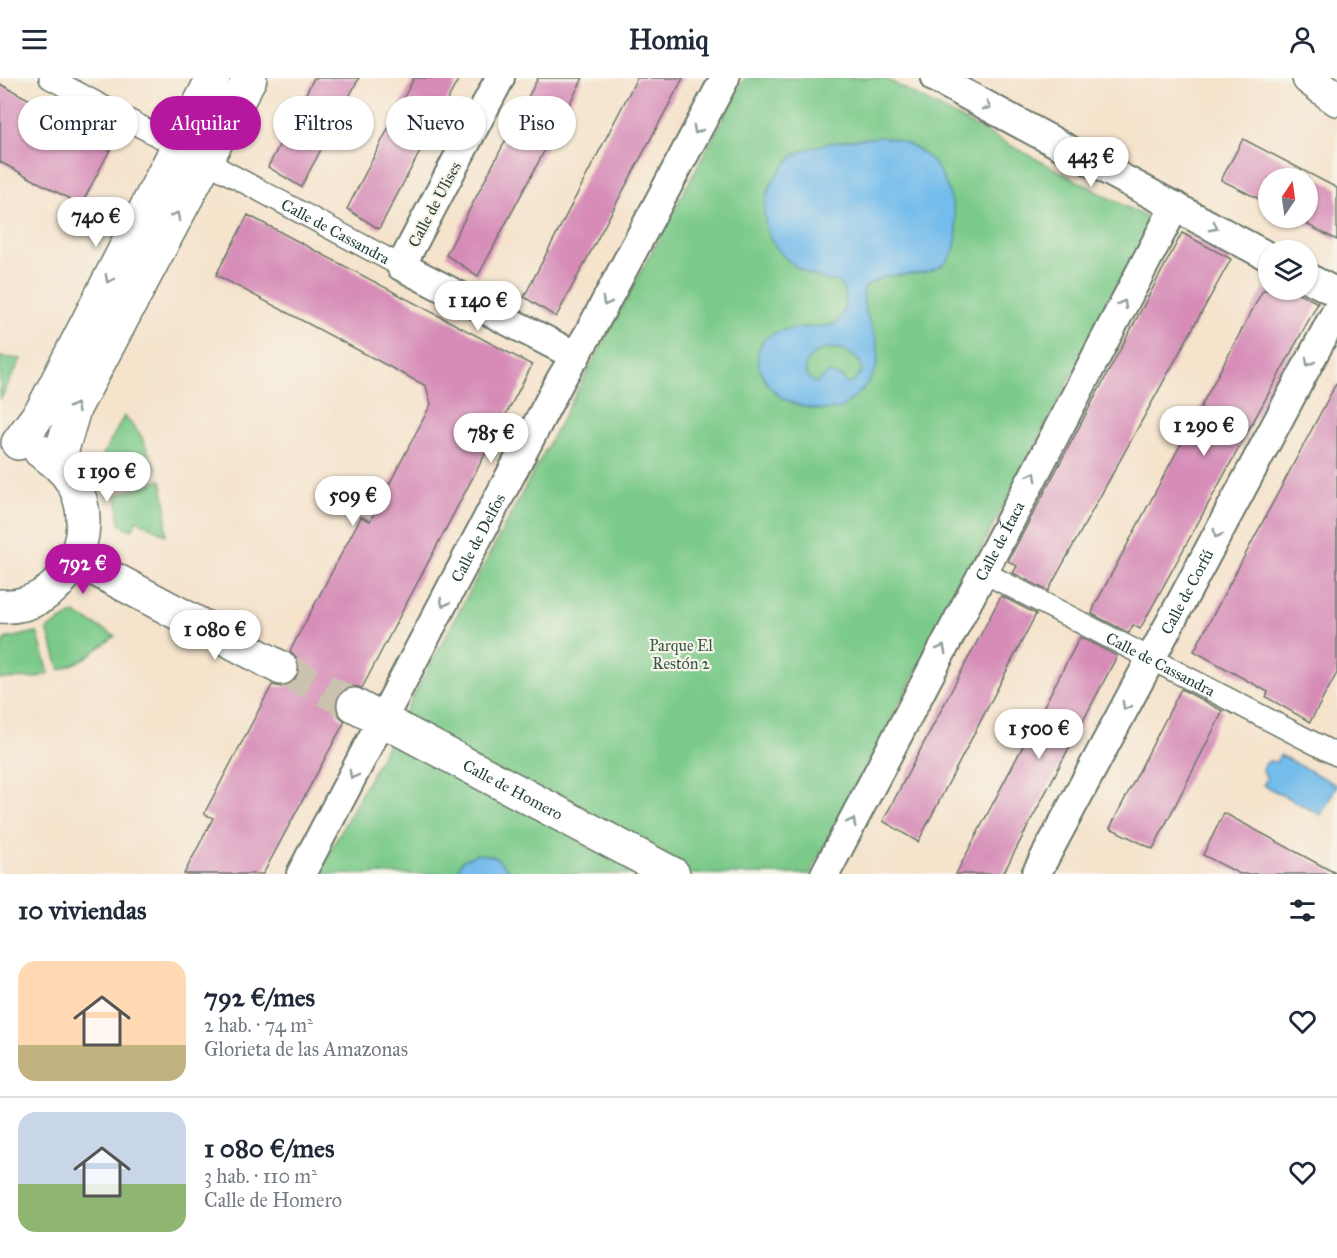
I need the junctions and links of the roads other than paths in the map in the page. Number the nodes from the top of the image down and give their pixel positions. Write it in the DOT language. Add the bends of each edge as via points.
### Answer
graph roads {
  1 [pos="50,78"];
  2 [pos="213,78"];
  3 [pos="250,78"];
  4 [pos="500,78"];
  5 [pos="725,78"];
  6 [pos="935,78"];
  7 [pos="1309,78"];
  8 [pos="1337,99"];
  9 [pos="192,153"];
  10 [pos="1174,206"];
  11 [pos="1258,251"];
  12 [pos="401,266"];
  13 [pos="1318,284"];
  14 [pos="1337,294"];
  15 [pos="1337,310"];
  16 [pos="576,356"];
  17 [pos="9,443"];
  18 [pos="58,463"];
  19 [pos="76,559"];
  20 [pos="982,572"];
  21 [pos="0,606"];
  22 [pos="1151,658"];
  23 [pos="281,668"];
  24 [pos="354,705"];
  25 [pos="383,721"];
  26 [pos="1337,755"];
  27 [pos="301,874"];
  28 [pos="673,874"];
  29 [pos="825,874"];
  30 [pos="1036,874"];
  1 -- 9 [label="street, Calle de Cassandra"];
  2 -- 9 [label="street"];
  3 -- 9 [label="street"];
  4 -- 12 [label="street, Calle de Ulises"];
  5 -- 16 [label="street, Calle de Delfos, one-way"];
  6 -- 10 [label="street, one-way"];
  7 -- 8 [label="street"];
  9 -- 12 [label="street, Calle de Cassandra"];
  9 -- 17 [label="street, one-way" via="43,409"];
  18 -- 9 [label="street, one-way" via="74,409"];
  10 -- 11 [label="street, one-way"];
  20 -- 10 [label="street, Calle de Ítaca, one-way"];
  12 -- 16 [label="street, Calle de Cassandra"];
  13 -- 14 [label="street"];
  15 -- 22 [label="street, Calle de Corfú, one-way"];
  16 -- 25 [label="street, Calle de Delfos, one-way"];
  17 -- 18 [label="street" via="39,450"];
  18 -- 19 [label="street" via="74,484 82,508 83,534"];
  19 -- 21 [label="street" via="64,578 47,593 26,602"];
  19 -- 23 [label="street"];
  20 -- 22 [label="street, Calle de Cassandra"];
  29 -- 20 [label="street, Calle de Ítaca, one-way"];
  22 -- 26 [label="street, Calle de Cassandra"];
  22 -- 30 [label="street, Calle de Corfú, one-way"];
  24 -- 25 [label="street, Calle de Homero"];
  25 -- 27 [label="street, Calle de Delfos, one-way"];
  25 -- 28 [label="street, Calle de Homero"];
}
